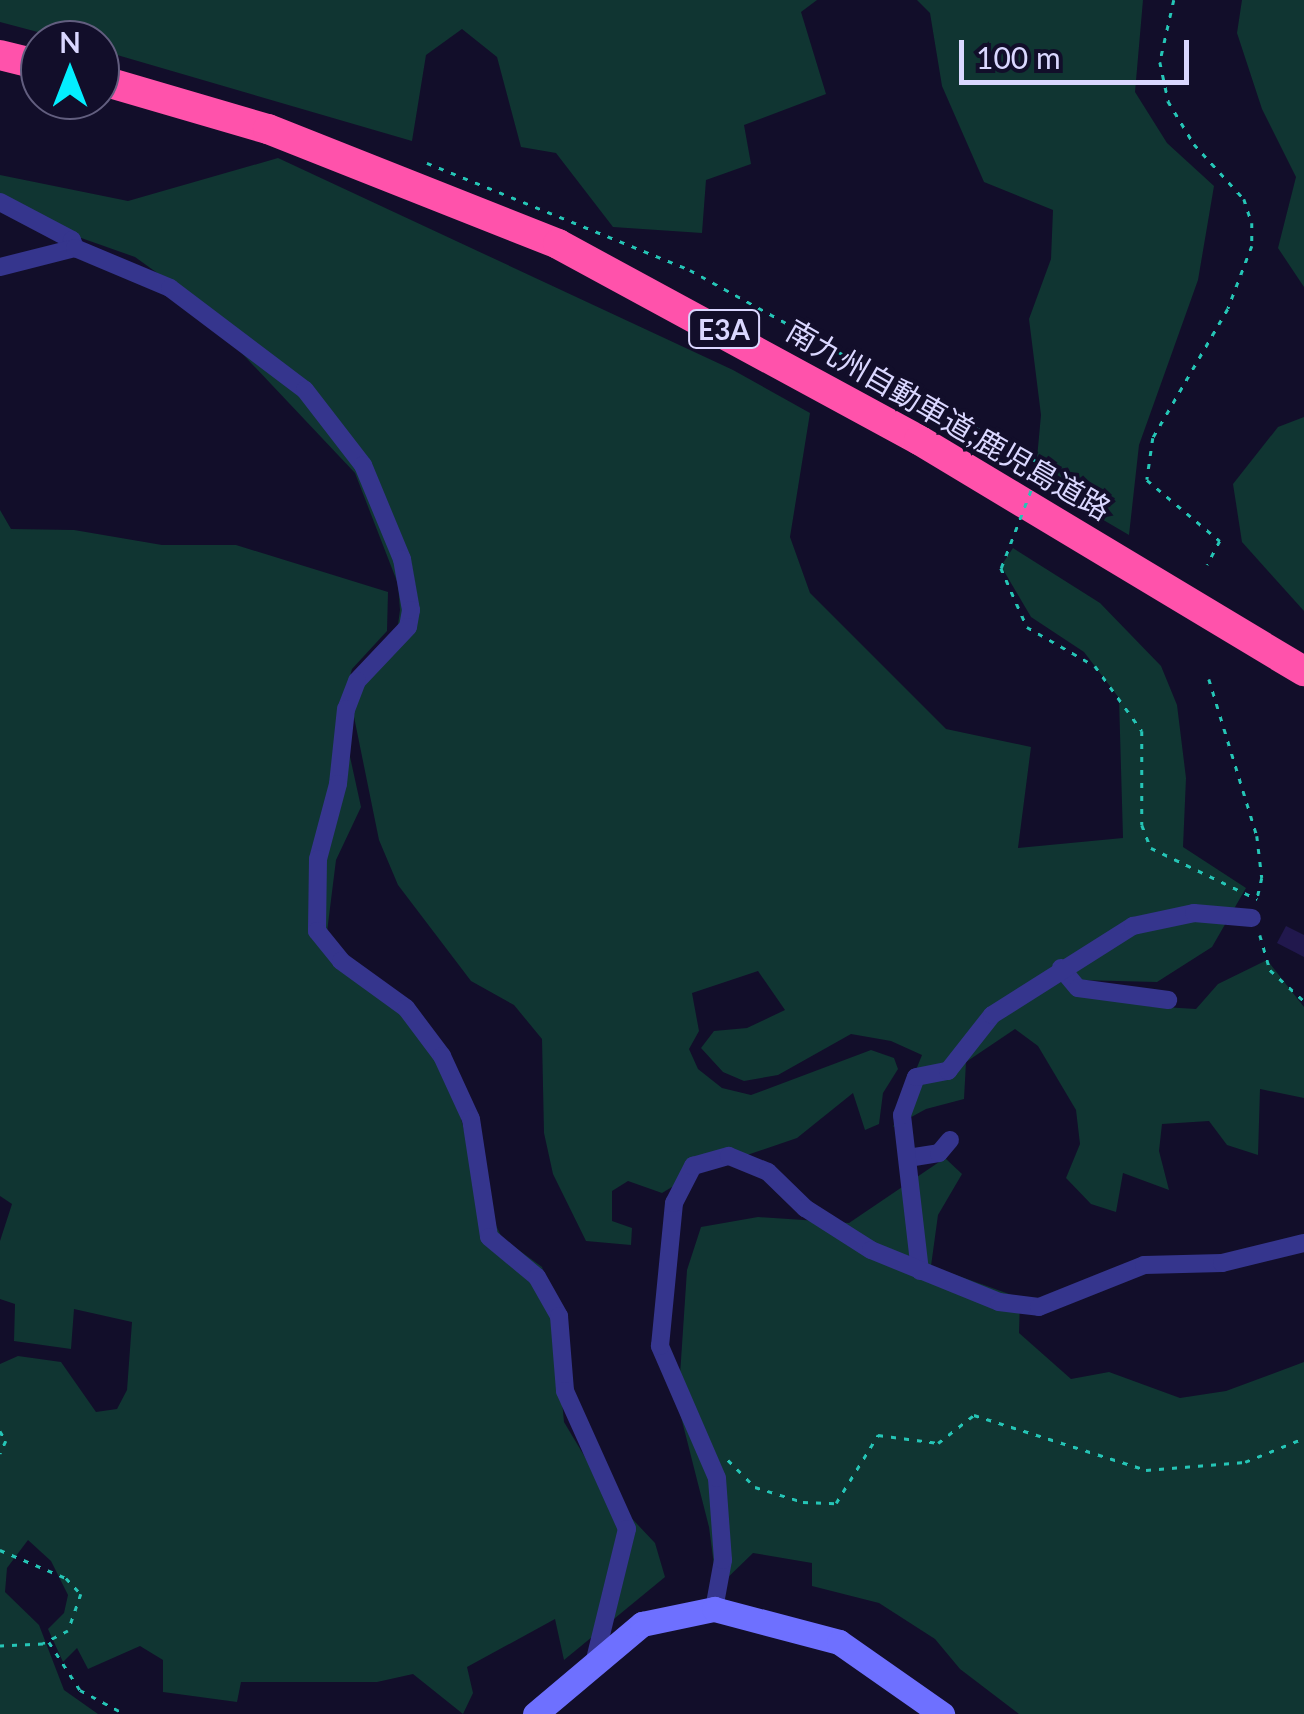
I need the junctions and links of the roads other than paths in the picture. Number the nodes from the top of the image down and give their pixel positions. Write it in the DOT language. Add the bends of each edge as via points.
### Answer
graph roads {
  1 [pos="120,86"];
  2 [pos="0,202"];
  3 [pos="75,248"];
  4 [pos="0,267"];
  5 [pos="1304,671"];
  6 [pos="1252,918"];
  7 [pos="1062,968"];
  8 [pos="1168,1000"];
  9 [pos="950,1140"];
  10 [pos="908,1158"];
  11 [pos="1304,1243"];
  12 [pos="920,1270"];
  13 [pos="714,1609"];
  14 [pos="595,1659"];
  15 [pos="535,1714"];
  16 [pos="942,1714"];
  1 -- 5 [label="highway, 南九州自動車道;鹿児島道路 / E3A" via="268,128 558,244 920,440"];
  2 -- 3 [label="street" via="72,240"];
  3 -- 4 [label="street"];
  3 -- 14 [label="street" via="170,288 305,390 363,465 402,559 410,585 408,627 356,681 346,709 338,784 318,859 317,931 341,962 406,1008 442,1056 471,1119 490,1237 537,1278 558,1316 565,1391 627,1529"];
  6 -- 7 [label="street" via="1160,916"];
  7 -- 8 [label="street" via="1078,988"];
  7 -- 10 [label="street" via="1036,994 992,1016 961,1062 916,1077 902,1116"];
  9 -- 10 [label="street" via="939,1153"];
  10 -- 12 [label="street"];
  11 -- 12 [label="street" via="1222,1263 1144,1265 1038,1306 999,1302"];
  12 -- 13 [label="street" via="870,1250 805,1208 768,1172 729,1156 693,1166 674,1203 660,1346 717,1478 723,1560"];
  13 -- 14 [label="street" via="642,1624"];
  13 -- 16 [label="street" via="839,1642"];
  14 -- 15 [label="street"];
}
